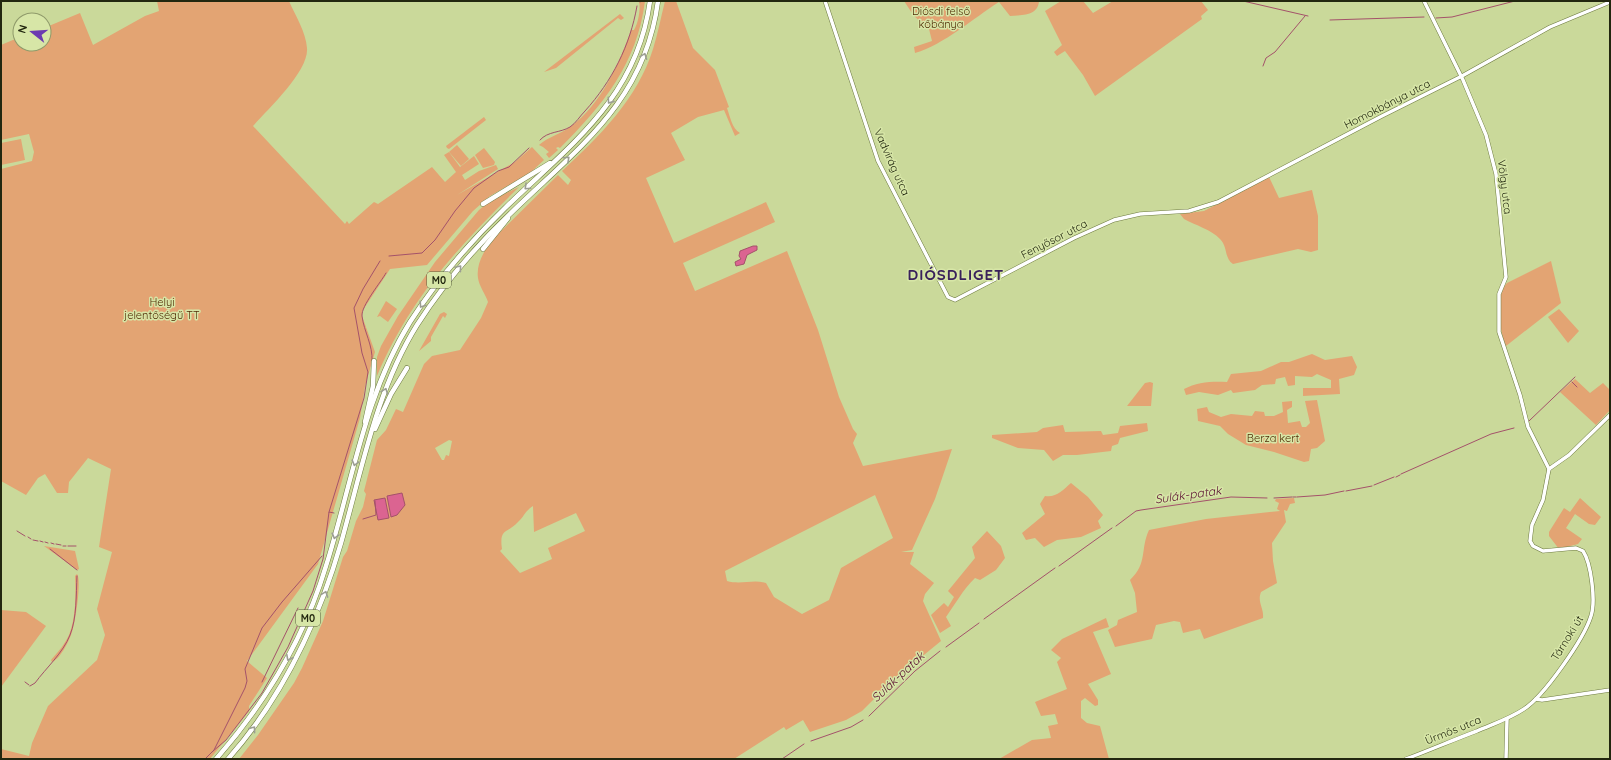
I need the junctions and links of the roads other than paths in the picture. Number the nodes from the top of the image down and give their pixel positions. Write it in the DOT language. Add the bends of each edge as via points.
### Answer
graph roads {
  1 [pos="650,1"];
  2 [pos="658,1"];
  3 [pos="825,1"];
  4 [pos="1424,1"];
  5 [pos="1610,2"];
  6 [pos="1462,76"];
  7 [pos="555,161"];
  8 [pos="484,204"];
  9 [pos="1170,212"];
  10 [pos="510,213"];
  11 [pos="483,249"];
  12 [pos="952,300"];
  13 [pos="374,361"];
  14 [pos="407,368"];
  15 [pos="1610,415"];
  16 [pos="365,428"];
  17 [pos="369,441"];
  18 [pos="1549,469"];
  19 [pos="1610,690"];
  20 [pos="1540,693"];
  21 [pos="1536,699"];
  22 [pos="1542,700"];
  23 [pos="1507,719"];
  24 [pos="216,759"];
  25 [pos="228,759"];
  26 [pos="1406,759"];
  27 [pos="1506,759"];
  1 -- 7 [label="highway, M0, one-way" via="641,41 622,83 599,116"];
  10 -- 2 [label="highway, M0, one-way" via="590,138 615,109 633,81 646,53"];
  3 -- 12 [label="street, Vadvirág utca" via="878,161 948,297"];
  4 -- 6 [label="street, Völgy utca"];
  5 -- 6 [label="street, Homokbánya utca" via="1550,27"];
  6 -- 9 [label="street, Homokbánya utca" via="1218,202 1190,211"];
  6 -- 18 [label="street, Völgy utca" via="1486,135 1496,174 1506,276 1499,294 1499,332 1529,431"];
  7 -- 8 [label="highway"];
  7 -- 16 [label="highway, M0, one-way" via="483,230 423,302 388,363"];
  9 -- 12 [label="street, Fenyősor utca" via="1127,216 1114,220 1079,235"];
  10 -- 11 [label="highway"];
  17 -- 10 [label="highway, M0, one-way" via="391,376 417,326 456,271"];
  13 -- 16 [label="highway" via="373,386 364,418"];
  14 -- 17 [label="highway" via="386,403"];
  15 -- 18 [label="street" via="1569,455"];
  16 -- 24 [label="highway, M0, one-way" via="326,566 307,620 271,688"];
  25 -- 17 [label="highway, M0, one-way" via="269,707 315,620 334,566"];
  18 -- 20 [label="street, Tárnoki út" via="1544,500 1532,525 1530,541 1533,546 1543,551 1576,548 1582,550 1591,580 1593,603 1591,616 1583,633"];
  19 -- 22 [label="street"];
  20 -- 21 [label="street, Tárnoki út"];
  20 -- 22 [label="street" via="1539,698"];
  21 -- 22 [label="street"];
  21 -- 23 [label="street, Tárnoki út"];
  23 -- 26 [label="street, Ürmös utca"];
  23 -- 27 [label="street"];
}
